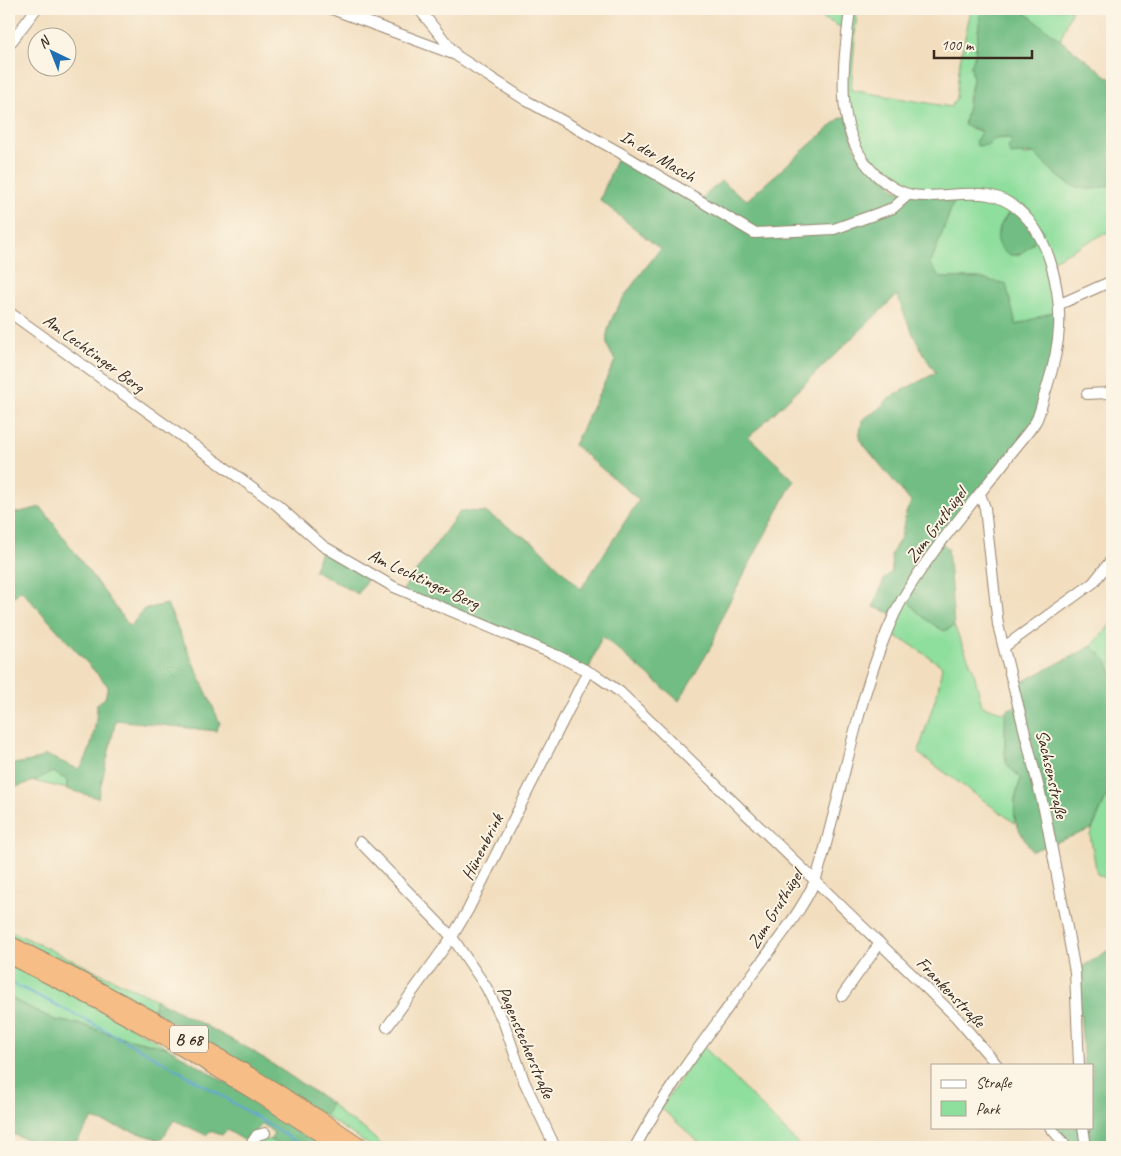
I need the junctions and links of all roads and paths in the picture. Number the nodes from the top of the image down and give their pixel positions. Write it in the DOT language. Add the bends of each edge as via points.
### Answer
graph roads {
  1 [pos="36,9"];
  2 [pos="332,9"];
  3 [pos="419,9"];
  4 [pos="850,9"];
  5 [pos="9,45"];
  6 [pos="457,56"];
  7 [pos="909,194"];
  8 [pos="1112,281"];
  9 [pos="1060,304"];
  10 [pos="9,312"];
  11 [pos="1112,389"];
  12 [pos="1087,394"];
  13 [pos="980,494"];
  14 [pos="1112,560"];
  15 [pos="1004,647"];
  16 [pos="588,671"];
  17 [pos="360,842"];
  18 [pos="814,881"];
  19 [pos="452,937"];
  20 [pos="9,943"];
  21 [pos="880,943"];
  22 [pos="9,957"];
  23 [pos="842,996"];
  24 [pos="387,1027"];
  25 [pos="996,1064"];
  26 [pos="1079,1064"];
  27 [pos="1051,1128"];
  28 [pos="1083,1128"];
  29 [pos="265,1133"];
  30 [pos="249,1147"];
  31 [pos="339,1147"];
  32 [pos="363,1147"];
  33 [pos="555,1147"];
  34 [pos="635,1147"];
  35 [pos="1067,1147"];
  36 [pos="1086,1147"];
  1 -- 5 [label="street"];
  2 -- 6 [label="street"];
  3 -- 6 [label="street, In der Masch"];
  4 -- 7 [label="street, Zum Gruthügel" via="844,81 846,116 851,135 871,170 882,180"];
  6 -- 7 [label="street, In der Masch" via="527,101 754,233 834,229 893,208"];
  7 -- 9 [label="street, Zum Gruthügel" via="933,197 977,194 992,196 1015,206 1035,228 1045,246"];
  8 -- 9 [label="street"];
  9 -- 13 [label="street, Zum Gruthügel" via="1055,363 1036,420"];
  10 -- 16 [label="street, Am Lechtinger Berg" via="277,505 330,551 394,587"];
  11 -- 12 [label="street" via="1108,393"];
  13 -- 15 [label="street, Sachsenstraße" via="985,508 998,625"];
  13 -- 18 [label="street, Zum Gruthügel" via="905,594 894,614 874,669"];
  14 -- 15 [label="street" via="1093,583"];
  15 -- 26 [label="street, Sachsenstraße" via="1046,814 1060,888 1074,972"];
  16 -- 18 [label="street, Am Lechtinger Berg" via="634,704"];
  16 -- 19 [label="street, Hünenbrink" via="503,843"];
  17 -- 19 [label="street, Pagenstecherstraße"];
  18 -- 21 [label="street, Frankenstraße"];
  18 -- 34 [label="street, Zum Gruthügel" via="793,919 657,1108"];
  19 -- 24 [label="street, Hünenbrink"];
  19 -- 33 [label="street, Pagenstecherstraße" via="496,1004 538,1115"];
  20 -- 32 [label="highway, B 68" via="186,1037 295,1101"];
  21 -- 23 [label="street"];
  21 -- 25 [label="street, Frankenstraße" via="956,1017"];
  22 -- 31 [label="highway, B 68" via="71,986"];
  27 -- 35 [label="street"];
  28 -- 36 [label="street"];
  29 -- 30 [label="street" via="257,1135"];
}
